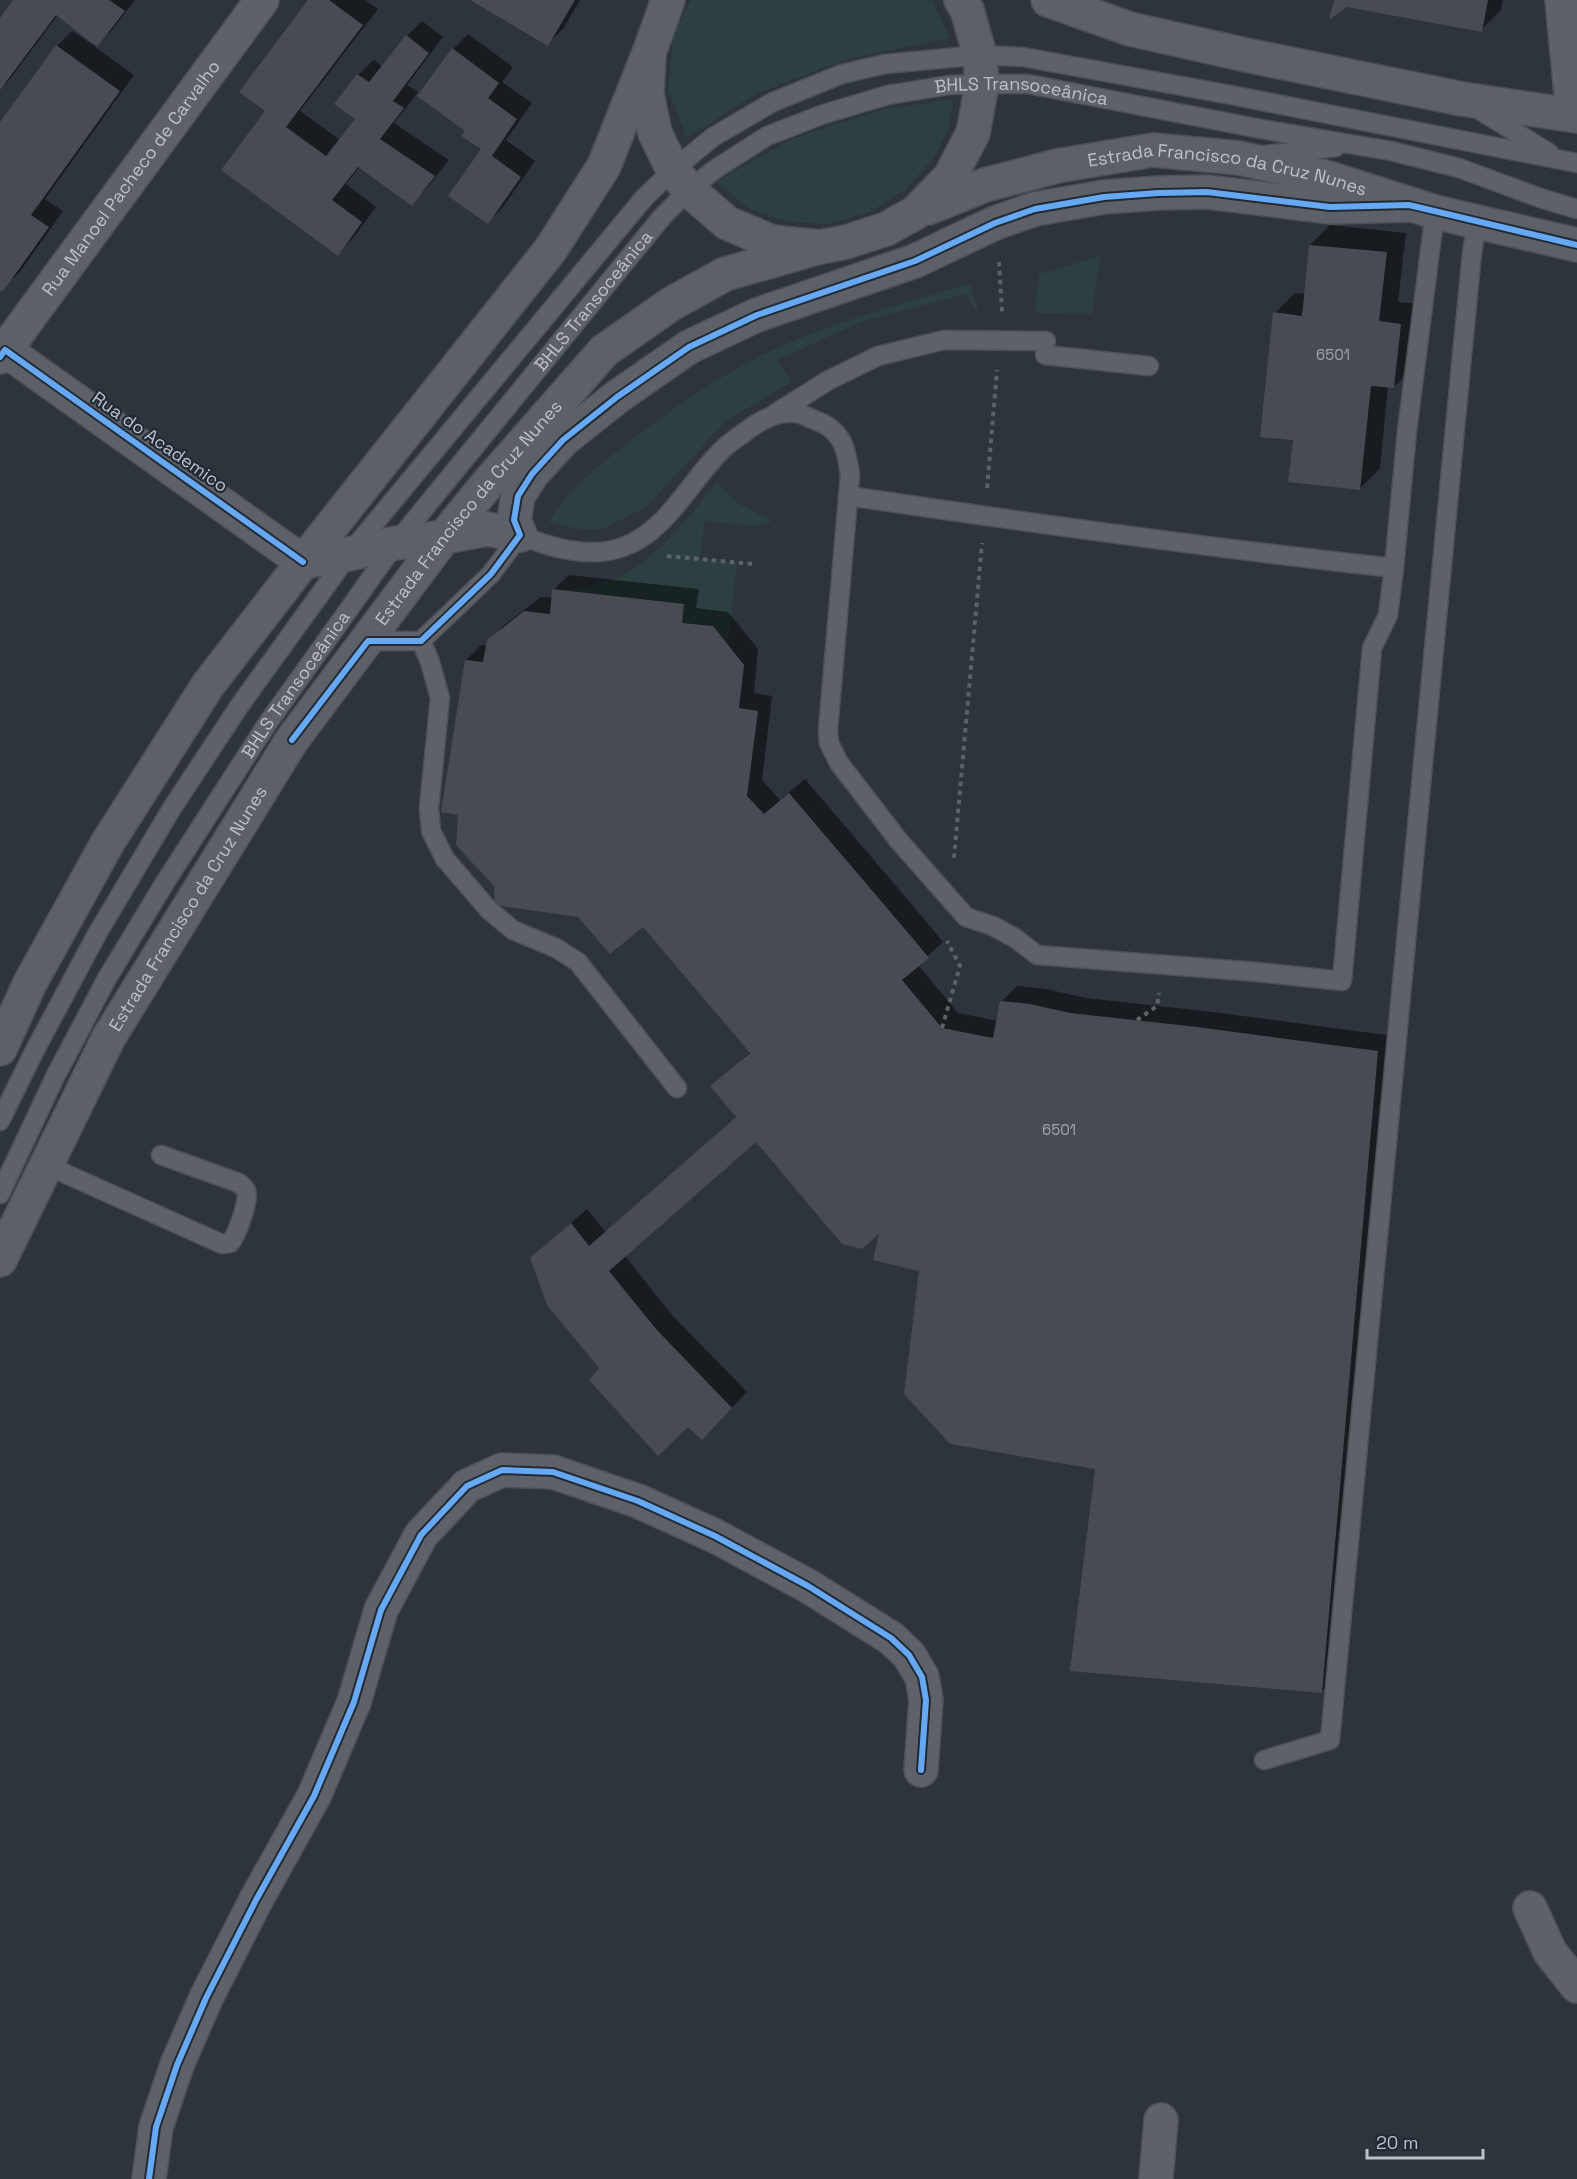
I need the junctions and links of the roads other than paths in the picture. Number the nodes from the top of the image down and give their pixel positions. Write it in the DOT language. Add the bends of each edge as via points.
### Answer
graph roads {
  1 [pos="262,0"];
  2 [pos="961,0"];
  3 [pos="1048,0"];
  4 [pos="1562,0"];
  5 [pos="666,2"];
  6 [pos="649,53"];
  7 [pos="981,69"];
  8 [pos="1462,99"];
  9 [pos="1575,116"];
  10 [pos="1358,144"];
  11 [pos="1239,158"];
  12 [pos="1558,159"];
  13 [pos="1577,163"];
  14 [pos="681,180"];
  15 [pos="1422,208"];
  16 [pos="1577,209"];
  17 [pos="915,213"];
  18 [pos="1477,222"];
  19 [pos="1577,245"];
  20 [pos="820,247"];
  21 [pos="2,351"];
  22 [pos="1149,366"];
  23 [pos="772,415"];
  24 [pos="532,474"];
  25 [pos="489,482"];
  26 [pos="848,496"];
  27 [pos="520,535"];
  28 [pos="444,537"];
  29 [pos="396,543"];
  30 [pos="349,554"];
  31 [pos="303,562"];
  32 [pos="1394,568"];
  33 [pos="368,641"];
  34 [pos="422,641"];
  35 [pos="0,1048"];
  36 [pos="677,1088"];
  37 [pos="0,1121"];
  38 [pos="161,1155"];
  39 [pos="46,1165"];
  40 [pos="0,1194"];
  41 [pos="0,1260"];
  42 [pos="1264,1760"];
  43 [pos="921,1770"];
  44 [pos="1530,1908"];
  45 [pos="1577,1986"];
  46 [pos="1161,2120"];
  47 [pos="149,2179"];
  48 [pos="1156,2179"];
  1 -- 21 [label="street, Rua Manoel Pacheco de Carvalho"];
  2 -- 7 [label="main road"];
  3 -- 8 [label="main road" via="1130,29"];
  4 -- 9 [label="street"];
  5 -- 6 [label="main road"];
  6 -- 14 [label="main road" via="647,94 656,133"];
  6 -- 31 [label="main road" via="603,166 551,249"];
  7 -- 10 [label="lane, BHLS Transoceânica" via="1028,84"];
  7 -- 12 [label="lane, BHLS Transoceânica" via="1023,57"];
  7 -- 14 [label="lane, BHLS Transoceânica" via="949,85 888,95 824,114 767,136 714,170"];
  7 -- 14 [label="lane, BHLS Transoceânica" via="885,64 842,74 773,102 713,137"];
  7 -- 17 [label="main road" via="973,133 950,177"];
  8 -- 9 [label="main road"];
  8 -- 12 [label="lane"];
  10 -- 11 [label="lane"];
  10 -- 16 [label="lane, BHLS Transoceânica" via="1459,168"];
  11 -- 15 [label="main road, Estrada Francisco da Cruz Nunes" via="1325,177"];
  11 -- 17 [label="main road, Estrada Francisco da Cruz Nunes" via="1153,150 1057,166 985,185"];
  12 -- 13 [label="lane, BHLS Transoceânica"];
  14 -- 20 [label="main road" via="728,223 772,242"];
  14 -- 29 [label="lane, BHLS Transoceânica" via="662,217"];
  14 -- 30 [label="lane, BHLS Transoceânica" via="644,198"];
  15 -- 18 [label="main road, Estrada Francisco da Cruz Nunes"];
  15 -- 24 [label="main road" via="1330,207 1208,192 1104,197 1035,209 995,223 915,261 757,315 689,347 572,433"];
  15 -- 32 [label="lane"];
  17 -- 20 [label="main road" via="886,229"];
  18 -- 19 [label="main road, Estrada Francisco da Cruz Nunes"];
  18 -- 42 [label="lane" via="1329,1740"];
  20 -- 25 [label="main road, Estrada Francisco da Cruz Nunes" via="724,274 671,303 604,351"];
  21 -- 31 [label="main road, Rua do Academico"];
  22 -- 23 [label="lane" via="1000,341 944,340 878,356"];
  23 -- 26 [label="lane" via="795,413 835,430 847,451"];
  23 -- 27 [label="lane" via="721,450 646,536 622,548 599,552 574,550 537,543"];
  24 -- 25 [label="main road" via="513,483"];
  24 -- 27 [label="main road" via="518,496 514,520"];
  25 -- 27 [label="main road" via="504,522"];
  25 -- 28 [label="main road, Estrada Francisco da Cruz Nunes"];
  26 -- 32 [label="lane" via="984,518"];
  26 -- 32 [label="lane" via="830,743 839,763 892,832 966,917 1015,938 1037,956 1342,981 1372,648 1388,615"];
  27 -- 28 [label="main road" via="487,529"];
  27 -- 34 [label="lane" via="491,574"];
  28 -- 29 [label="main road"];
  28 -- 33 [label="main road, Estrada Francisco da Cruz Nunes"];
  29 -- 30 [label="main road"];
  29 -- 40 [label="lane, BHLS Transoceânica" via="267,723 158,893 55,1077"];
  30 -- 31 [label="main road"];
  30 -- 37 [label="lane, BHLS Transoceânica" via="240,705 172,808 97,934"];
  31 -- 35 [label="main road" via="208,685 108,842 30,983"];
  33 -- 34 [label="lane"];
  33 -- 39 [label="main road, Estrada Francisco da Cruz Nunes" via="292,740 109,1037"];
  34 -- 36 [label="lane" via="440,698 429,808 431,831 445,859 489,910 513,930 578,962"];
  38 -- 39 [label="lane" via="239,1183 246,1190 236,1237 230,1243 222,1244"];
  39 -- 41 [label="main road, Estrada Francisco da Cruz Nunes"];
  43 -- 47 [label="street" via="926,1700 922,1677 909,1655 891,1638 808,1586 638,1501 553,1472 502,1470 467,1486 421,1535 381,1610 354,1702 314,1797 256,1900 177,2065 156,2127"];
  44 -- 45 [label="street" via="1550,1952"];
  46 -- 48 [label="street"];
}
